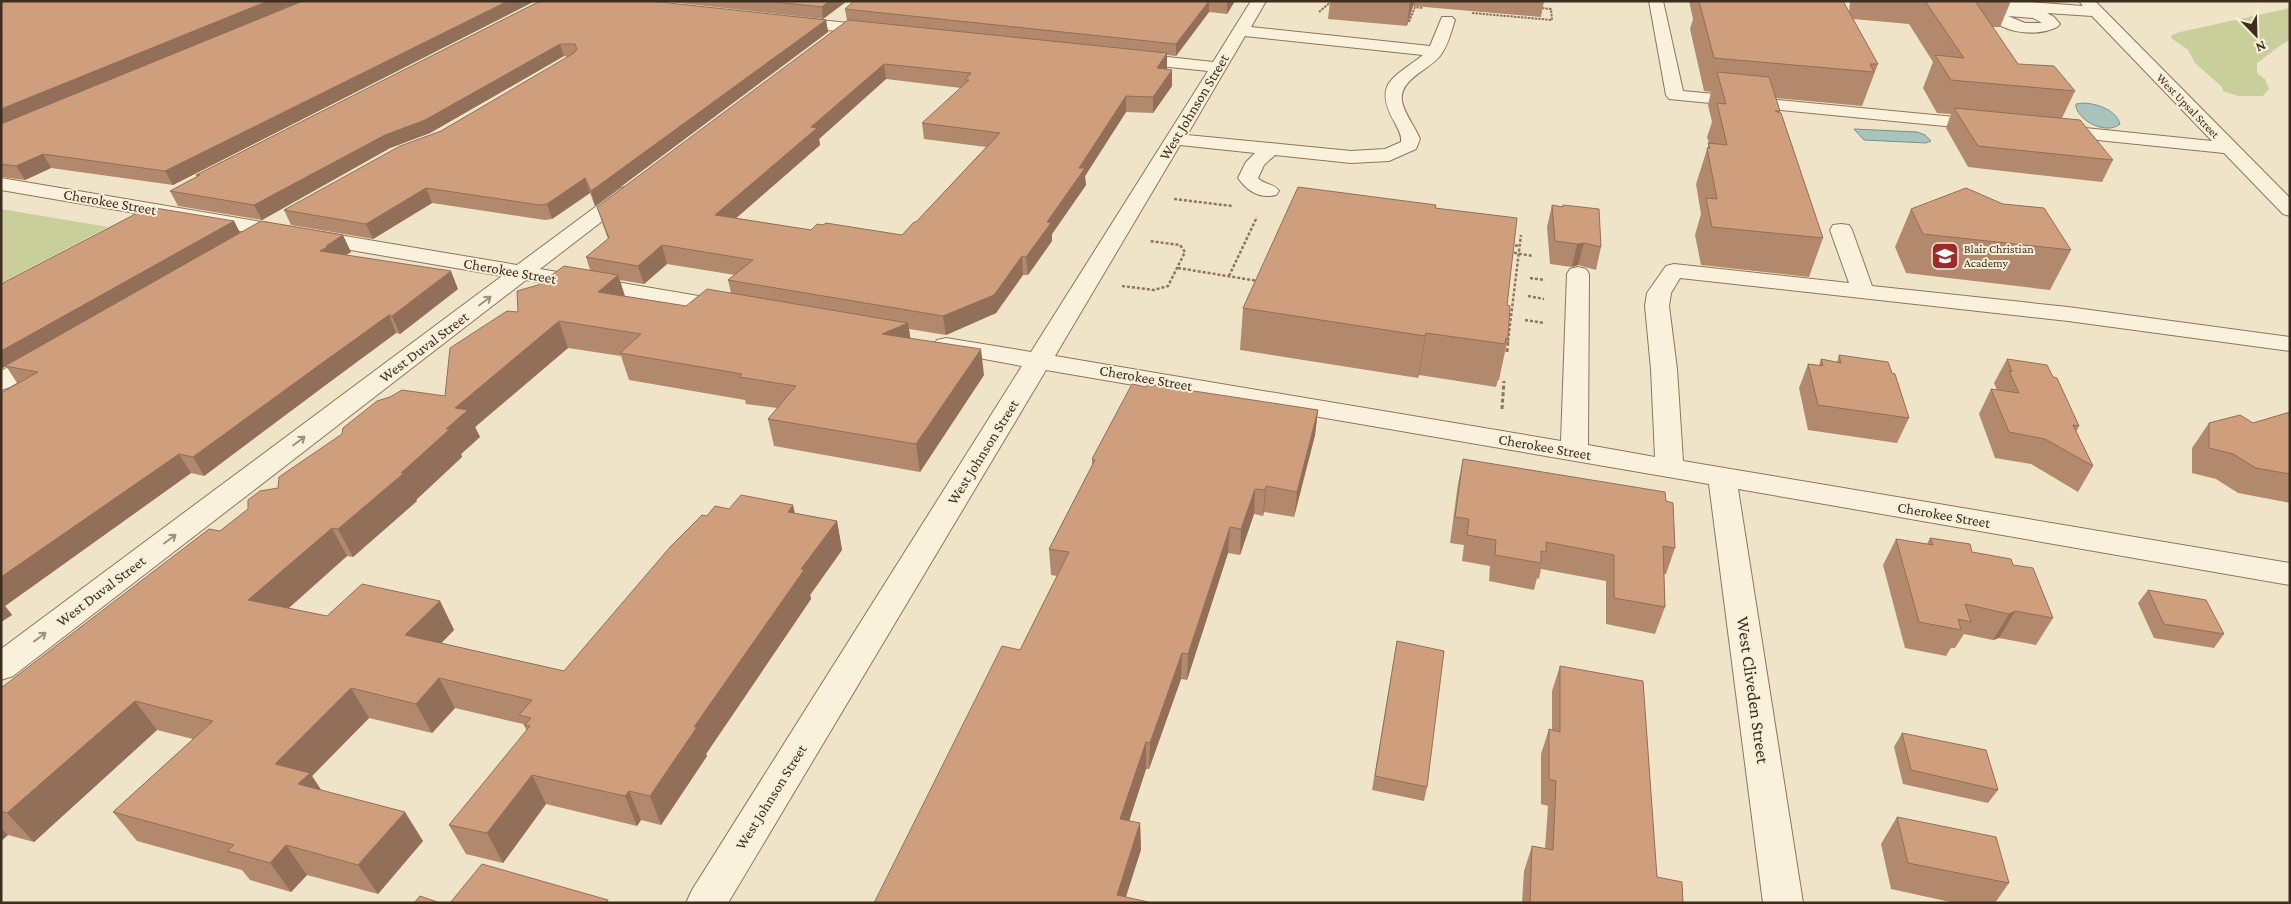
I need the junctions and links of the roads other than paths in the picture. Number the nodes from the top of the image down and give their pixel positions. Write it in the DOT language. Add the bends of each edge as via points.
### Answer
graph roads {
  1 [pos="1258,1"];
  2 [pos="1656,1"];
  3 [pos="1956,1"];
  4 [pos="2091,7"];
  5 [pos="1447,20"];
  6 [pos="779,21"];
  7 [pos="1240,31"];
  8 [pos="895,33"];
  9 [pos="1436,51"];
  10 [pos="1117,57"];
  11 [pos="1217,68"];
  12 [pos="2000,126"];
  13 [pos="2039,130"];
  14 [pos="1178,133"];
  15 [pos="2229,148"];
  16 [pos="1271,149"];
  17 [pos="643,181"];
  18 [pos="1,184"];
  19 [pos="1269,191"];
  20 [pos="171,196"];
  21 [pos="147,208"];
  22 [pos="2290,210"];
  23 [pos="287,215"];
  24 [pos="266,229"];
  25 [pos="1841,230"];
  26 [pos="235,247"];
  27 [pos="521,273"];
  28 [pos="1578,274"];
  29 [pos="1863,292"];
  30 [pos="745,311"];
  31 [pos="930,342"];
  32 [pos="2290,344"];
  33 [pos="62,347"];
  34 [pos="1040,360"];
  35 [pos="1,382"];
  36 [pos="1574,452"];
  37 [pos="1669,468"];
  38 [pos="1722,477"];
  39 [pos="2290,574"];
  40 [pos="1,667"];
  41 [pos="706,903"];
  42 [pos="1783,903"];
  1 -- 7 [label="street, West Johnson Street"];
  2 -- 12 [label="street" via="1675,95"];
  3 -- 4 [label="street" via="2017,9"];
  4 -- 15 [label="street, West Upsal Street"];
  5 -- 9 [label="street"];
  6 -- 8 [label="street"];
  7 -- 9 [label="street"];
  7 -- 11 [label="street, West Johnson Street"];
  9 -- 16 [label="street" via="1405,77 1394,91 1395,107 1411,140 1401,150 1389,155 1351,158"];
  10 -- 11 [label="street"];
  11 -- 14 [label="street, West Johnson Street"];
  13 -- 15 [label="street"];
  14 -- 16 [label="street"];
  14 -- 34 [label="street, West Johnson Street"];
  15 -- 22 [label="street, West Upsal Street"];
  16 -- 19 [label="street" via="1256,162 1248,178 1254,186"];
  17 -- 27 [label="street, West Duval Street"];
  18 -- 21 [label="street, Cherokee Street"];
  20 -- 21 [label="street"];
  21 -- 24 [label="street, Cherokee Street"];
  23 -- 24 [label="street"];
  24 -- 26 [label="street"];
  24 -- 27 [label="street, Cherokee Street"];
  25 -- 29 [label="street"];
  27 -- 30 [label="street, Cherokee Street"];
  40 -- 27 [label="street, West Duval Street, one-way"];
  28 -- 36 [label="street"];
  29 -- 32 [label="street" via="2068,314"];
  29 -- 37 [label="street" via="1674,271 1659,293 1658,306"];
  31 -- 34 [label="street, Cherokee Street"];
  33 -- 35 [label="street"];
  34 -- 36 [label="street, Cherokee Street"];
  34 -- 41 [label="street, West Johnson Street"];
  36 -- 37 [label="street, Cherokee Street"];
  37 -- 38 [label="street, Cherokee Street"];
  38 -- 39 [label="street, Cherokee Street"];
  38 -- 42 [label="street, West Cliveden Street"];
}
